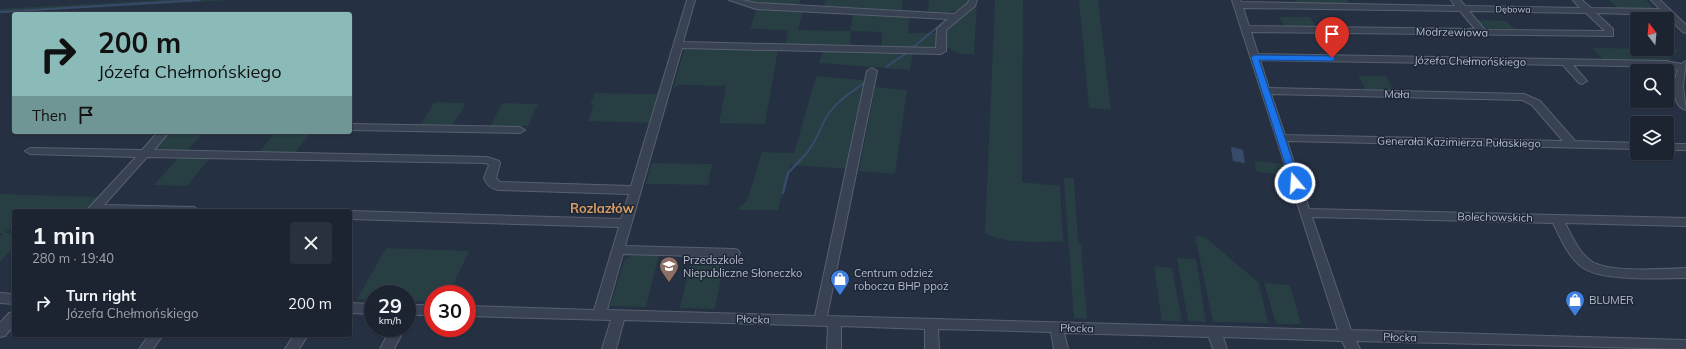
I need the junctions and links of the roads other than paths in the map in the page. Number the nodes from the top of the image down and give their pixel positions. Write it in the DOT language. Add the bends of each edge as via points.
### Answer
graph roads {
  1 [pos="691,0"];
  2 [pos="733,0"];
  3 [pos="973,0"];
  4 [pos="1454,0"];
  5 [pos="1577,0"];
  6 [pos="1655,0"];
  7 [pos="1237,2"];
  8 [pos="1462,8"];
  9 [pos="1588,10"];
  10 [pos="1667,12"];
  11 [pos="956,17"];
  12 [pos="1674,19"];
  13 [pos="1246,29"];
  14 [pos="1686,30"];
  15 [pos="1483,33"];
  16 [pos="677,45"];
  17 [pos="1255,57"];
  18 [pos="1565,62"];
  19 [pos="1685,66"];
  20 [pos="872,71"];
  21 [pos="1582,81"];
  22 [pos="1265,91"];
  23 [pos="1686,107"];
  24 [pos="352,127"];
  25 [pos="520,130"];
  26 [pos="162,134"];
  27 [pos="1281,138"];
  28 [pos="1572,145"];
  29 [pos="1630,146"];
  30 [pos="1674,147"];
  31 [pos="1686,147"];
  32 [pos="30,151"];
  33 [pos="146,153"];
  34 [pos="635,190"];
  35 [pos="94,209"];
  36 [pos="1305,213"];
  37 [pos="352,215"];
  38 [pos="1556,218"];
  39 [pos="1686,222"];
  40 [pos="627,223"];
  41 [pos="619,250"];
  42 [pos="734,252"];
  43 [pos="1686,273"];
  44 [pos="0,298"];
  45 [pos="12,298"];
  46 [pos="352,308"];
  47 [pos="364,309"];
  48 [pos="476,311"];
  49 [pos="599,315"];
  50 [pos="619,315"];
  51 [pos="12,319"];
  52 [pos="820,321"];
  53 [pos="835,321"];
  54 [pos="931,324"];
  55 [pos="1056,327"];
  56 [pos="0,332"];
  57 [pos="1214,332"];
  58 [pos="1346,335"];
  59 [pos="155,337"];
  60 [pos="300,337"];
  61 [pos="393,337"];
  62 [pos="1686,345"];
  63 [pos="146,349"];
  64 [pos="292,349"];
  65 [pos="387,349"];
  66 [pos="609,349"];
  67 [pos="834,349"];
  68 [pos="932,349"];
  69 [pos="1061,349"];
  70 [pos="1220,349"];
  71 [pos="1353,349"];
  1 -- 16 [label="street"];
  2 -- 11 [label="street" via="756,6"];
  3 -- 11 [label="street" via="972,4"];
  4 -- 8 [label="street"];
  5 -- 9 [label="street, Modrzewiowa"];
  6 -- 10 [label="street"];
  7 -- 8 [label="street, Dębowa"];
  7 -- 13 [label="street"];
  8 -- 9 [label="street, Dębowa"];
  8 -- 15 [label="street"];
  9 -- 10 [label="street, Dębowa"];
  9 -- 15 [label="street, Modrzewiowa" via="1610,31 1610,34"];
  11 -- 16 [label="street" via="942,29 942,50 937,52"];
  12 -- 14 [label="street"];
  13 -- 15 [label="street, Modrzewiowa"];
  13 -- 17 [label="street"];
  16 -- 34 [label="street"];
  17 -- 18 [label="street, Józefa Chełmońskiego"];
  17 -- 22 [label="street"];
  18 -- 19 [label="street, Józefa Chełmońskiego"];
  18 -- 21 [label="street"];
  19 -- 23 [label="street" via="1677,89"];
  20 -- 52 [label="street"];
  22 -- 27 [label="street"];
  22 -- 28 [label="street, Mała" via="1529,98"];
  24 -- 25 [label="street"];
  26 -- 33 [label="street"];
  27 -- 28 [label="street, Generała Kazimierza Pułaskiego"];
  27 -- 36 [label="street"];
  28 -- 29 [label="street, Generała Kazimierza Pułaskiego"];
  30 -- 31 [label="street"];
  32 -- 33 [label="street"];
  33 -- 34 [label="street" via="487,160 495,163 490,178 492,183 498,186"];
  33 -- 35 [label="street"];
  34 -- 40 [label="street"];
  36 -- 38 [label="street, Bolechowskich"];
  36 -- 58 [label="street"];
  37 -- 40 [label="street"];
  38 -- 39 [label="street, Bolechowskich"];
  38 -- 43 [label="street" via="1583,261 1591,268 1605,271"];
  40 -- 41 [label="street"];
  41 -- 42 [label="street"];
  41 -- 49 [label="street"];
  44 -- 45 [label="street"];
  46 -- 47 [label="street"];
  48 -- 49 [label="street, Płocka"];
  49 -- 50 [label="street, Płocka"];
  50 -- 52 [label="street, Płocka"];
  50 -- 66 [label="street"];
  51 -- 56 [label="street"];
  52 -- 53 [label="street, Płocka"];
  53 -- 54 [label="street, Płocka"];
  53 -- 67 [label="street"];
  54 -- 55 [label="street, Płocka"];
  54 -- 68 [label="street"];
  55 -- 57 [label="street, Płocka"];
  55 -- 69 [label="street"];
  57 -- 58 [label="street, Płocka"];
  57 -- 70 [label="street"];
  58 -- 62 [label="street, Płocka"];
  58 -- 71 [label="street"];
  59 -- 63 [label="street"];
  60 -- 64 [label="street"];
  61 -- 65 [label="street"];
}
